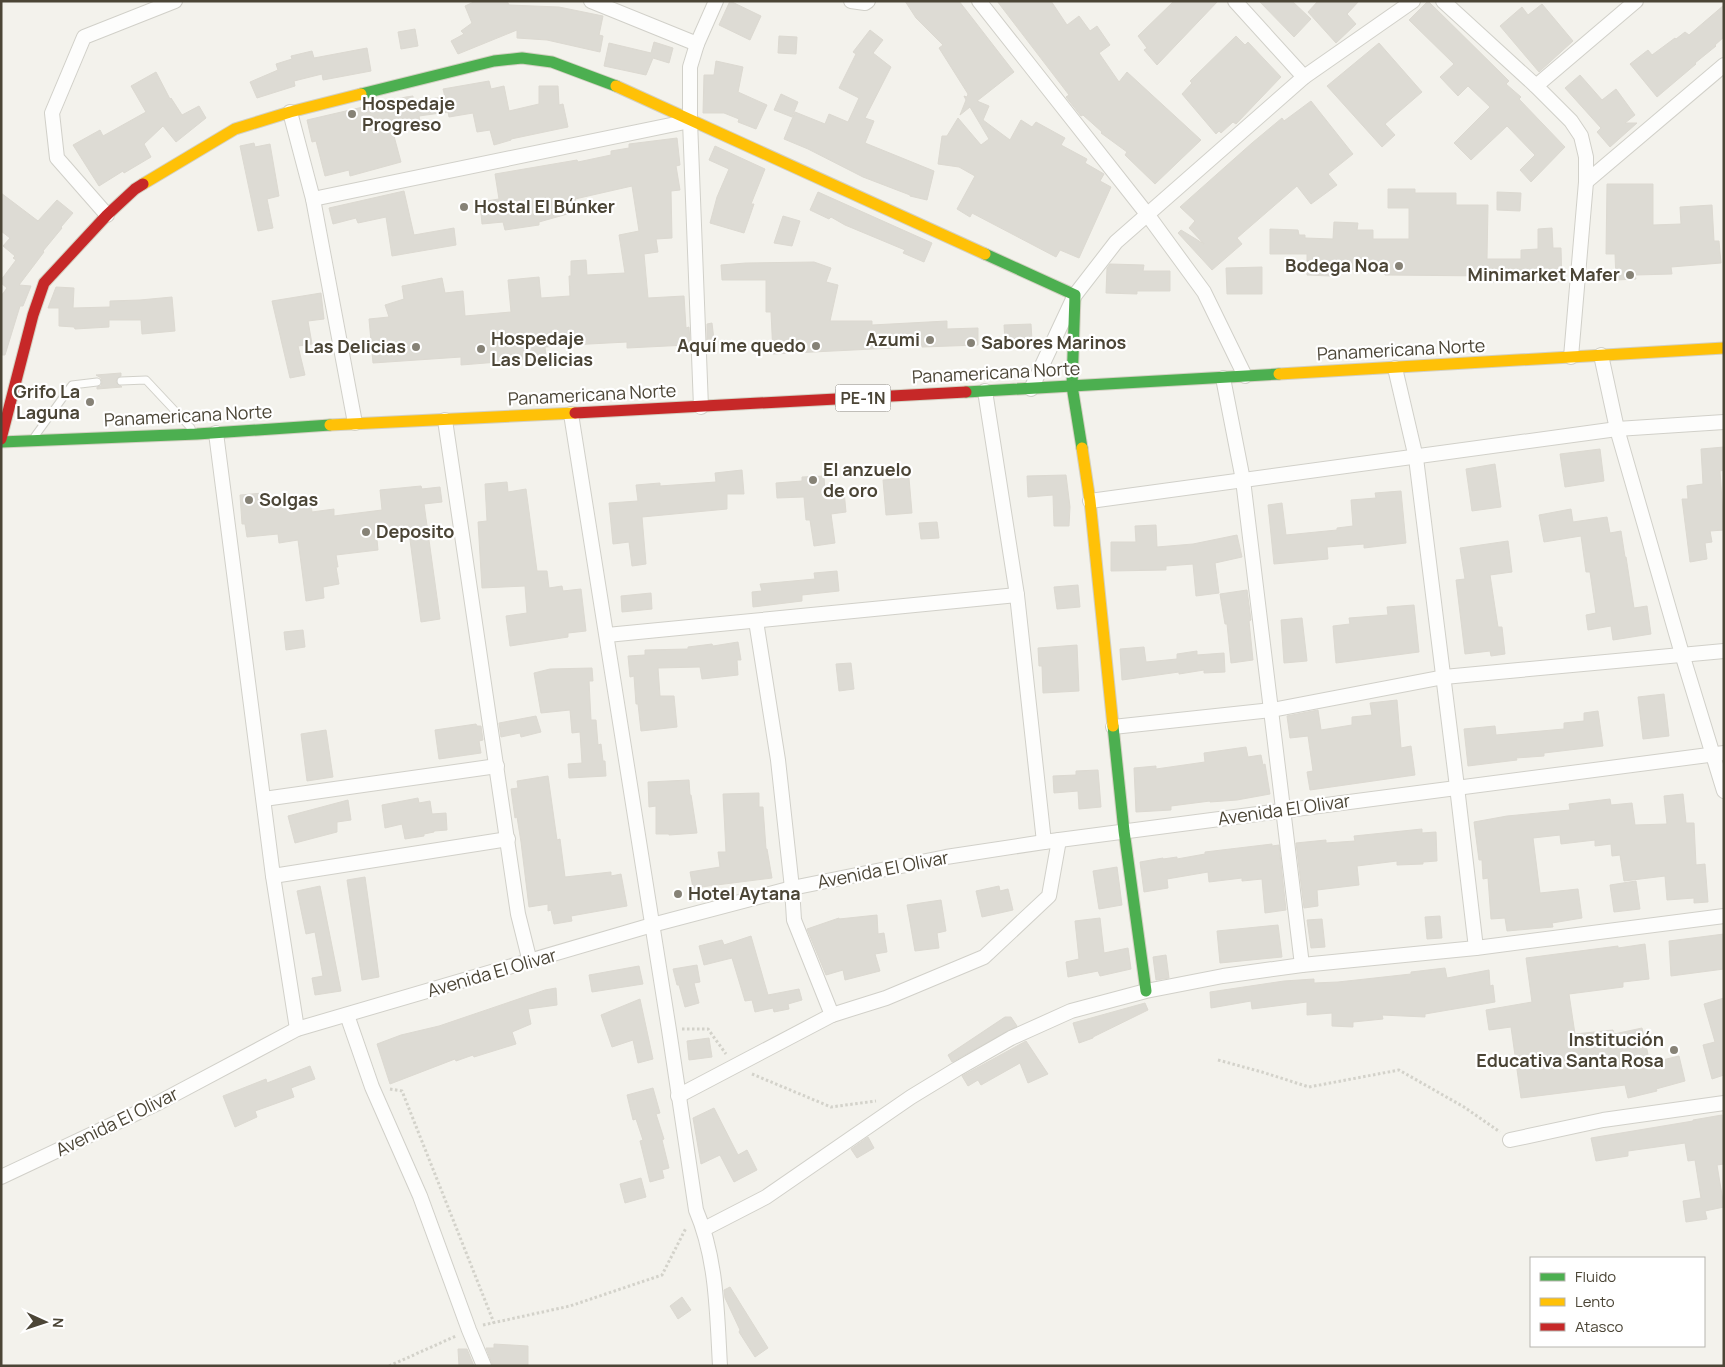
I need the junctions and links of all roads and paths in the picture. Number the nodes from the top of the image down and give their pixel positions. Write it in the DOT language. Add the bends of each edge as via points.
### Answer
graph roads {
  1 [pos="175,1"];
  2 [pos="591,1"];
  3 [pos="716,1"];
  4 [pos="852,1"];
  5 [pos="868,1"];
  6 [pos="979,1"];
  7 [pos="1235,1"];
  8 [pos="1413,1"];
  9 [pos="1443,1"];
  10 [pos="1636,1"];
  11 [pos="697,44"];
  12 [pos="1724,65"];
  13 [pos="1304,77"];
  14 [pos="1536,86"];
  15 [pos="290,112"];
  16 [pos="690,121"];
  17 [pos="1586,182"];
  18 [pos="313,199"];
  19 [pos="1147,214"];
  20 [pos="108,215"];
  21 [pos="1075,295"];
  22 [pos="1724,348"];
  23 [pos="1601,355"];
  24 [pos="1571,357"];
  25 [pos="1395,368"];
  26 [pos="1245,376"];
  27 [pos="1223,378"];
  28 [pos="121,381"];
  29 [pos="97,382"];
  30 [pos="1072,386"];
  31 [pos="1031,389"];
  32 [pos="985,391"];
  33 [pos="701,408"];
  34 [pos="571,414"];
  35 [pos="445,420"];
  36 [pos="1724,422"];
  37 [pos="354,423"];
  38 [pos="1617,429"];
  39 [pos="216,433"];
  40 [pos="197,434"];
  41 [pos="1,440"];
  42 [pos="31,441"];
  43 [pos="1416,458"];
  44 [pos="1244,480"];
  45 [pos="1090,501"];
  46 [pos="1017,596"];
  47 [pos="756,621"];
  48 [pos="607,635"];
  49 [pos="1724,650"];
  50 [pos="1682,654"];
  51 [pos="1444,676"];
  52 [pos="1272,710"];
  53 [pos="1113,726"];
  54 [pos="1718,754"];
  55 [pos="497,766"];
  56 [pos="1457,787"];
  57 [pos="1724,791"];
  58 [pos="264,799"];
  59 [pos="1283,810"];
  60 [pos="1124,831"];
  61 [pos="508,839"];
  62 [pos="1059,840"];
  63 [pos="1044,842"];
  64 [pos="273,876"];
  65 [pos="792,888"];
  66 [pos="1724,916"];
  67 [pos="652,926"];
  68 [pos="1476,948"];
  69 [pos="530,962"];
  70 [pos="1302,965"];
  71 [pos="1146,991"];
  72 [pos="347,1014"];
  73 [pos="832,1015"];
  74 [pos="297,1029"];
  75 [pos="669,1030"];
  76 [pos="1218,1060"];
  77 [pos="734,1066"];
  78 [pos="372,1087"];
  79 [pos="678,1096"];
  80 [pos="884,1100"];
  81 [pos="1724,1103"];
  82 [pos="1510,1140"];
  83 [pos="1,1177"];
  84 [pos="696,1210"];
  85 [pos="704,1229"];
  86 [pos="494,1323"];
  87 [pos="469,1330"];
  88 [pos="389,1366"];
  89 [pos="484,1366"];
  90 [pos="720,1366"];
  1 -- 20 [label="street" via="84,37 52,113 57,158"];
  2 -- 11 [label="street"];
  3 -- 11 [label="street"];
  4 -- 5 [label="street"];
  6 -- 19 [label="street"];
  7 -- 13 [label="street"];
  8 -- 13 [label="street"];
  9 -- 14 [label="street"];
  10 -- 14 [label="street"];
  11 -- 16 [label="street" via="690,67"];
  12 -- 17 [label="street"];
  13 -- 19 [label="street"];
  14 -- 17 [label="street" via="1571,121 1581,136 1586,157"];
  15 -- 16 [label="main road" via="494,61 522,58 552,62 591,76"];
  15 -- 18 [label="street"];
  15 -- 20 [label="main road" via="235,129 135,189"];
  16 -- 18 [label="street"];
  16 -- 21 [label="main road"];
  16 -- 33 [label="street"];
  17 -- 24 [label="street"];
  18 -- 37 [label="street"];
  19 -- 21 [label="street" via="1116,242"];
  19 -- 26 [label="street" via="1204,292"];
  20 -- 41 [label="main road" via="44,283"];
  21 -- 30 [label="main road"];
  21 -- 31 [label="street"];
  22 -- 23 [label="main road, Panamericana Norte / PE-1N"];
  23 -- 24 [label="main road, Panamericana Norte / PE-1N"];
  23 -- 38 [label="street"];
  24 -- 25 [label="main road, Panamericana Norte / PE-1N"];
  25 -- 26 [label="main road, Panamericana Norte / PE-1N"];
  25 -- 43 [label="street"];
  26 -- 27 [label="main road, Panamericana Norte / PE-1N"];
  27 -- 30 [label="main road, Panamericana Norte / PE-1N"];
  27 -- 44 [label="street"];
  28 -- 40 [label="lane" via="146,380"];
  29 -- 42 [label="lane" via="72,385"];
  30 -- 31 [label="main road, Panamericana Norte / PE-1N"];
  30 -- 45 [label="main road"];
  31 -- 32 [label="main road, Panamericana Norte / PE-1N"];
  32 -- 33 [label="main road, Panamericana Norte / PE-1N"];
  32 -- 46 [label="street"];
  33 -- 34 [label="main road, Panamericana Norte / PE-1N"];
  34 -- 35 [label="main road, Panamericana Norte / PE-1N"];
  34 -- 48 [label="street"];
  35 -- 37 [label="main road, Panamericana Norte / PE-1N"];
  35 -- 55 [label="street"];
  36 -- 38 [label="street"];
  37 -- 39 [label="main road, Panamericana Norte / PE-1N"];
  38 -- 43 [label="street"];
  38 -- 50 [label="street"];
  39 -- 40 [label="main road, Panamericana Norte / PE-1N"];
  39 -- 58 [label="street"];
  40 -- 42 [label="main road, Panamericana Norte / PE-1N"];
  41 -- 42 [label="main road, Panamericana Norte / PE-1N"];
  43 -- 44 [label="street"];
  43 -- 51 [label="street"];
  44 -- 45 [label="street"];
  44 -- 52 [label="street"];
  45 -- 53 [label="main road"];
  46 -- 47 [label="street"];
  46 -- 63 [label="street"];
  47 -- 48 [label="street"];
  47 -- 65 [label="street" via="778,760"];
  48 -- 67 [label="street"];
  49 -- 50 [label="street"];
  50 -- 51 [label="street"];
  50 -- 54 [label="street"];
  51 -- 52 [label="street"];
  51 -- 56 [label="street"];
  52 -- 53 [label="street"];
  52 -- 59 [label="street"];
  53 -- 60 [label="main road"];
  54 -- 56 [label="street, Avenida El Olivar"];
  54 -- 57 [label="street"];
  55 -- 58 [label="street"];
  55 -- 61 [label="street"];
  56 -- 59 [label="street, Avenida El Olivar"];
  56 -- 68 [label="street"];
  58 -- 64 [label="street"];
  59 -- 60 [label="street, Avenida El Olivar"];
  59 -- 70 [label="street"];
  60 -- 62 [label="street, Avenida El Olivar"];
  60 -- 71 [label="main road"];
  61 -- 64 [label="street"];
  61 -- 69 [label="street" via="518,914"];
  62 -- 63 [label="street, Avenida El Olivar"];
  62 -- 73 [label="street" via="1049,896 984,957 886,998"];
  63 -- 65 [label="street, Avenida El Olivar" via="946,857"];
  64 -- 74 [label="street"];
  65 -- 67 [label="street, Avenida El Olivar"];
  65 -- 73 [label="street" via="794,920"];
  66 -- 68 [label="street"];
  67 -- 69 [label="street, Avenida El Olivar"];
  67 -- 75 [label="street"];
  68 -- 70 [label="street"];
  69 -- 72 [label="street, Avenida El Olivar"];
  70 -- 71 [label="street"];
  71 -- 85 [label="street" via="1071,1011 1011,1038 911,1097 766,1197"];
  72 -- 74 [label="street, Avenida El Olivar"];
  72 -- 78 [label="street"];
  73 -- 77 [label="street"];
  74 -- 83 [label="street, Avenida El Olivar" via="158,1103"];
  75 -- 77 [label="path" via="708,1029"];
  75 -- 79 [label="street"];
  76 -- 82 [label="path" via="1309,1087 1399,1070 1464,1107"];
  77 -- 79 [label="street"];
  77 -- 80 [label="path" via="831,1107"];
  78 -- 86 [label="path" via="402,1091"];
  78 -- 87 [label="street" via="420,1196"];
  79 -- 84 [label="street"];
  81 -- 82 [label="street" via="1603,1120"];
  84 -- 85 [label="street"];
  84 -- 86 [label="path" via="662,1275 570,1306"];
  85 -- 90 [label="street" via="716,1291"];
  86 -- 87 [label="path"];
  87 -- 88 [label="path"];
  87 -- 89 [label="street"];
}
